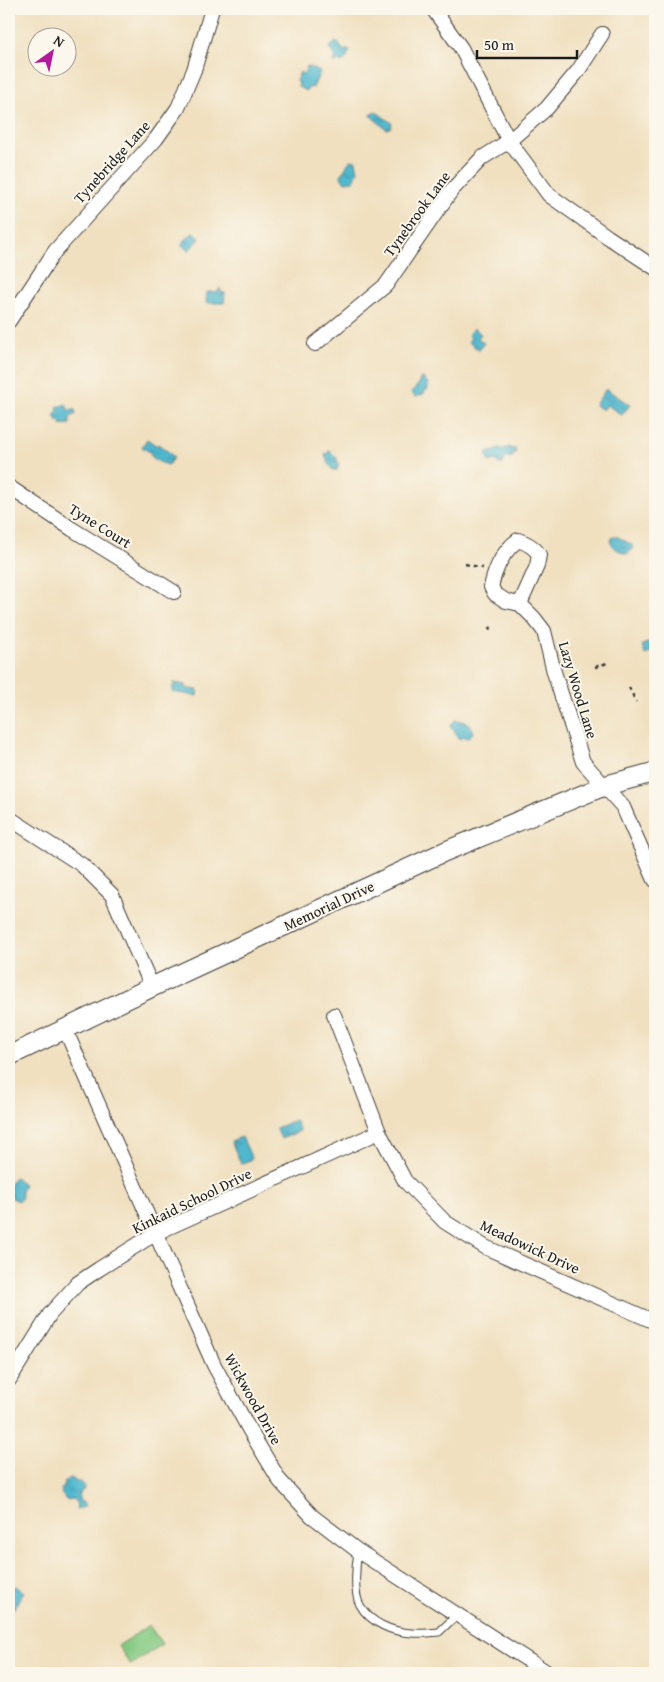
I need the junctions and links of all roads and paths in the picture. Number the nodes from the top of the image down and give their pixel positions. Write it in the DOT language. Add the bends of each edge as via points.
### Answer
graph roads {
  1 [pos="212,9"];
  2 [pos="433,9"];
  3 [pos="602,34"];
  4 [pos="508,141"];
  5 [pos="655,268"];
  6 [pos="9,321"];
  7 [pos="314,344"];
  8 [pos="9,488"];
  9 [pos="465,564"];
  10 [pos="494,575"];
  11 [pos="174,592"];
  12 [pos="520,604"];
  13 [pos="493,627"];
  14 [pos="488,629"];
  15 [pos="610,662"];
  16 [pos="595,667"];
  17 [pos="629,687"];
  18 [pos="636,702"];
  19 [pos="655,772"];
  20 [pos="604,786"];
  21 [pos="9,818"];
  22 [pos="655,880"];
  23 [pos="152,987"];
  24 [pos="334,1015"];
  25 [pos="65,1029"];
  26 [pos="9,1056"];
  27 [pos="379,1132"];
  28 [pos="156,1233"];
  29 [pos="655,1322"];
  30 [pos="9,1380"];
  31 [pos="358,1551"];
  32 [pos="458,1615"];
  33 [pos="548,1673"];
  1 -- 6 [label="street, Tynebridge Lane" via="194,70 178,108 156,139 55,251"];
  2 -- 4 [label="street" via="461,48"];
  3 -- 4 [label="street, Tynebrook Lane" via="578,72 546,108"];
  4 -- 5 [label="street" via="549,195"];
  4 -- 7 [label="street, Tynebrook Lane" via="482,158 451,191 386,285"];
  8 -- 11 [label="street, Tyne Court"];
  9 -- 10 [label="path"];
  10 -- 12 [label="street, Lazy Wood Lane" via="491,587 495,594"];
  10 -- 12 [label="street" via="502,557 518,540 536,550 539,555 537,566"];
  12 -- 20 [label="street, Lazy Wood Lane" via="544,631 583,762"];
  13 -- 14 [label="path"];
  15 -- 16 [label="path"];
  17 -- 18 [label="path"];
  19 -- 20 [label="street, Memorial Drive"];
  20 -- 22 [label="street, Lazy Wood Lane" via="623,807"];
  20 -- 23 [label="street, Memorial Drive" via="446,851"];
  21 -- 23 [label="street" via="82,865 112,895"];
  23 -- 25 [label="street, Memorial Drive"];
  24 -- 27 [label="street, Meadowick Drive"];
  25 -- 26 [label="street, Memorial Drive"];
  25 -- 28 [label="street, Wickwood Drive"];
  27 -- 28 [label="street, Kinkaid School Drive"];
  27 -- 29 [label="street, Meadowick Drive" via="407,1184 445,1222 485,1247"];
  28 -- 30 [label="street, Kinkaid School Drive" via="78,1283 50,1314"];
  28 -- 31 [label="street, Wickwood Drive" via="214,1365 280,1481 312,1516"];
  31 -- 32 [label="street, Wickwood Drive"];
  31 -- 32 [label="lane" via="355,1572 359,1604 374,1621 410,1634 439,1632"];
  32 -- 33 [label="street, Wickwood Drive"];
}
